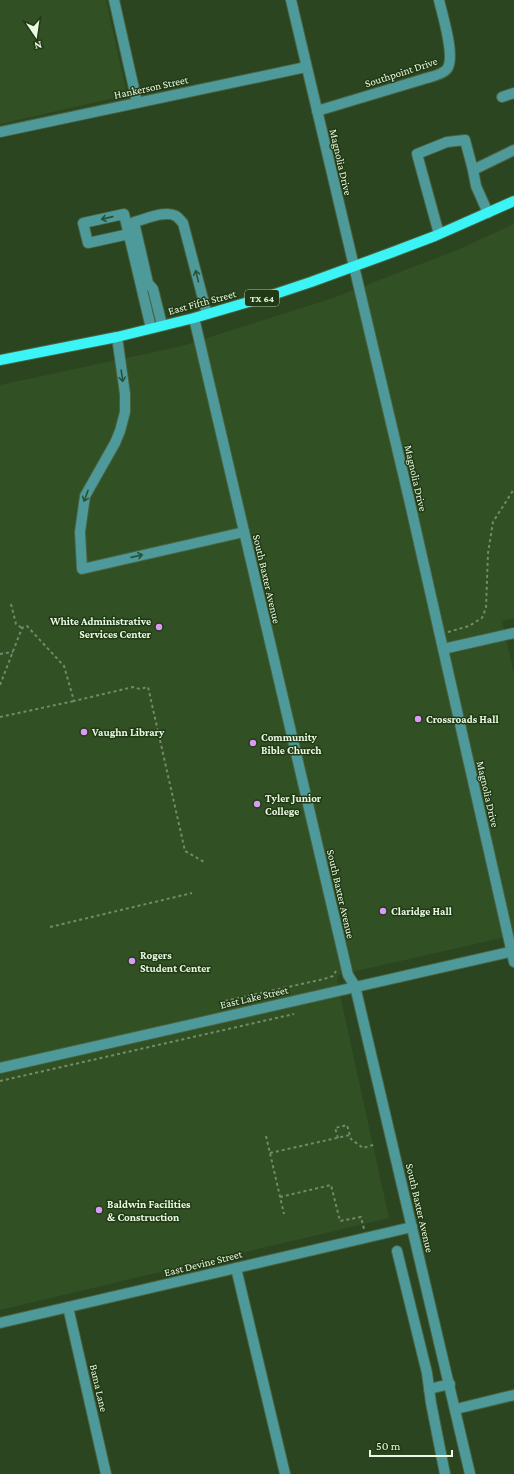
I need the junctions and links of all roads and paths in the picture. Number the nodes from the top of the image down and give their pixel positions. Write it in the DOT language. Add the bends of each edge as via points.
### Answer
graph roads {
  1 [pos="114,0"];
  2 [pos="291,0"];
  3 [pos="439,0"];
  4 [pos="306,67"];
  5 [pos="514,93"];
  6 [pos="502,97"];
  7 [pos="137,102"];
  8 [pos="317,111"];
  9 [pos="0,132"];
  10 [pos="514,150"];
  11 [pos="473,170"];
  12 [pos="514,201"];
  13 [pos="488,213"];
  14 [pos="129,234"];
  15 [pos="439,234"];
  16 [pos="354,267"];
  17 [pos="207,314"];
  18 [pos="194,318"];
  19 [pos="162,325"];
  20 [pos="151,328"];
  21 [pos="117,337"];
  22 [pos="0,360"];
  23 [pos="514,490"];
  24 [pos="244,532"];
  25 [pos="11,604"];
  26 [pos="22,628"];
  27 [pos="514,633"];
  28 [pos="439,634"];
  29 [pos="443,649"];
  30 [pos="13,652"];
  31 [pos="0,654"];
  32 [pos="0,685"];
  33 [pos="74,701"];
  34 [pos="0,717"];
  35 [pos="204,862"];
  36 [pos="192,893"];
  37 [pos="50,927"];
  38 [pos="513,951"];
  39 [pos="514,962"];
  40 [pos="336,970"];
  41 [pos="355,986"];
  42 [pos="225,1001"];
  43 [pos="294,1014"];
  44 [pos="0,1068"];
  45 [pos="0,1082"];
  46 [pos="350,1135"];
  47 [pos="266,1136"];
  48 [pos="338,1138"];
  49 [pos="376,1144"];
  50 [pos="270,1154"];
  51 [pos="280,1197"];
  52 [pos="284,1214"];
  53 [pos="412,1227"];
  54 [pos="366,1237"];
  55 [pos="397,1251"];
  56 [pos="236,1268"];
  57 [pos="68,1307"];
  58 [pos="0,1323"];
  59 [pos="450,1384"];
  60 [pos="429,1389"];
  61 [pos="514,1395"];
  62 [pos="456,1409"];
  63 [pos="106,1474"];
  64 [pos="285,1474"];
  65 [pos="445,1474"];
  66 [pos="470,1474"];
  1 -- 7 [label="street"];
  2 -- 4 [label="street, Magnolia Drive"];
  3 -- 8 [label="street, Southpoint Drive" via="449,42 450,58 447,68 440,74"];
  4 -- 7 [label="street, Hankerson Street"];
  4 -- 8 [label="street, Magnolia Drive"];
  5 -- 6 [label="street"];
  7 -- 9 [label="street, Hankerson Street"];
  8 -- 16 [label="street, Magnolia Drive"];
  10 -- 11 [label="street"];
  11 -- 13 [label="street" via="476,186"];
  11 -- 15 [label="street" via="465,140 447,142 417,154"];
  12 -- 13 [label="main road, East Fifth Street / TX 64"];
  13 -- 15 [label="main road, East Fifth Street / TX 64"];
  14 -- 20 [label="street"];
  15 -- 16 [label="main road, East Fifth Street / TX 64"];
  16 -- 17 [label="main road, East Fifth Street / TX 64"];
  16 -- 28 [label="street, Magnolia Drive"];
  17 -- 18 [label="main road, East Fifth Street / TX 64"];
  17 -- 19 [label="street, one-way" via="183,224 177,217 168,214 134,222 148,283"];
  18 -- 19 [label="main road, East Fifth Street / TX 64"];
  18 -- 24 [label="street, South Baxter Avenue"];
  19 -- 20 [label="main road, East Fifth Street / TX 64"];
  20 -- 21 [label="main road, East Fifth Street / TX 64"];
  21 -- 22 [label="main road, East Fifth Street / TX 64"];
  21 -- 24 [label="street, one-way" via="125,412 120,431 85,496 80,532 82,569"];
  23 -- 28 [label="path" via="493,522 488,553 486,608 482,618 469,626"];
  24 -- 41 [label="street, South Baxter Avenue" via="348,975"];
  25 -- 26 [label="path" via="16,624"];
  26 -- 30 [label="path"];
  26 -- 33 [label="path" via="27,626 64,666"];
  27 -- 29 [label="street"];
  28 -- 29 [label="street, Magnolia Drive"];
  29 -- 38 [label="street, Magnolia Drive"];
  30 -- 31 [label="path"];
  30 -- 32 [label="path"];
  33 -- 34 [label="path"];
  33 -- 35 [label="path" via="133,687 148,687 185,851"];
  36 -- 37 [label="path"];
  38 -- 39 [label="street, Magnolia Drive"];
  38 -- 41 [label="street, East Lake Street"];
  40 -- 42 [label="path" via="333,976 324,979"];
  41 -- 44 [label="street, East Lake Street"];
  41 -- 53 [label="street, South Baxter Avenue"];
  43 -- 45 [label="path"];
  46 -- 48 [label="path"];
  46 -- 48 [label="path" via="348,1125 341,1126 335,1128"];
  46 -- 49 [label="path" via="351,1139 363,1148"];
  47 -- 50 [label="path"];
  48 -- 50 [label="path"];
  50 -- 51 [label="path"];
  51 -- 52 [label="path"];
  51 -- 54 [label="path" via="331,1185 340,1221 361,1217"];
  53 -- 54 [label="street, East Devine Street"];
  53 -- 59 [label="street, South Baxter Avenue"];
  54 -- 56 [label="street, East Devine Street"];
  55 -- 60 [label="street"];
  56 -- 57 [label="street, East Devine Street"];
  56 -- 64 [label="street"];
  57 -- 58 [label="street, East Devine Street"];
  57 -- 63 [label="street, Bama Lane"];
  59 -- 60 [label="street"];
  59 -- 62 [label="street, South Baxter Avenue"];
  60 -- 65 [label="street"];
  61 -- 62 [label="street"];
  62 -- 66 [label="street, South Baxter Avenue"];
}
